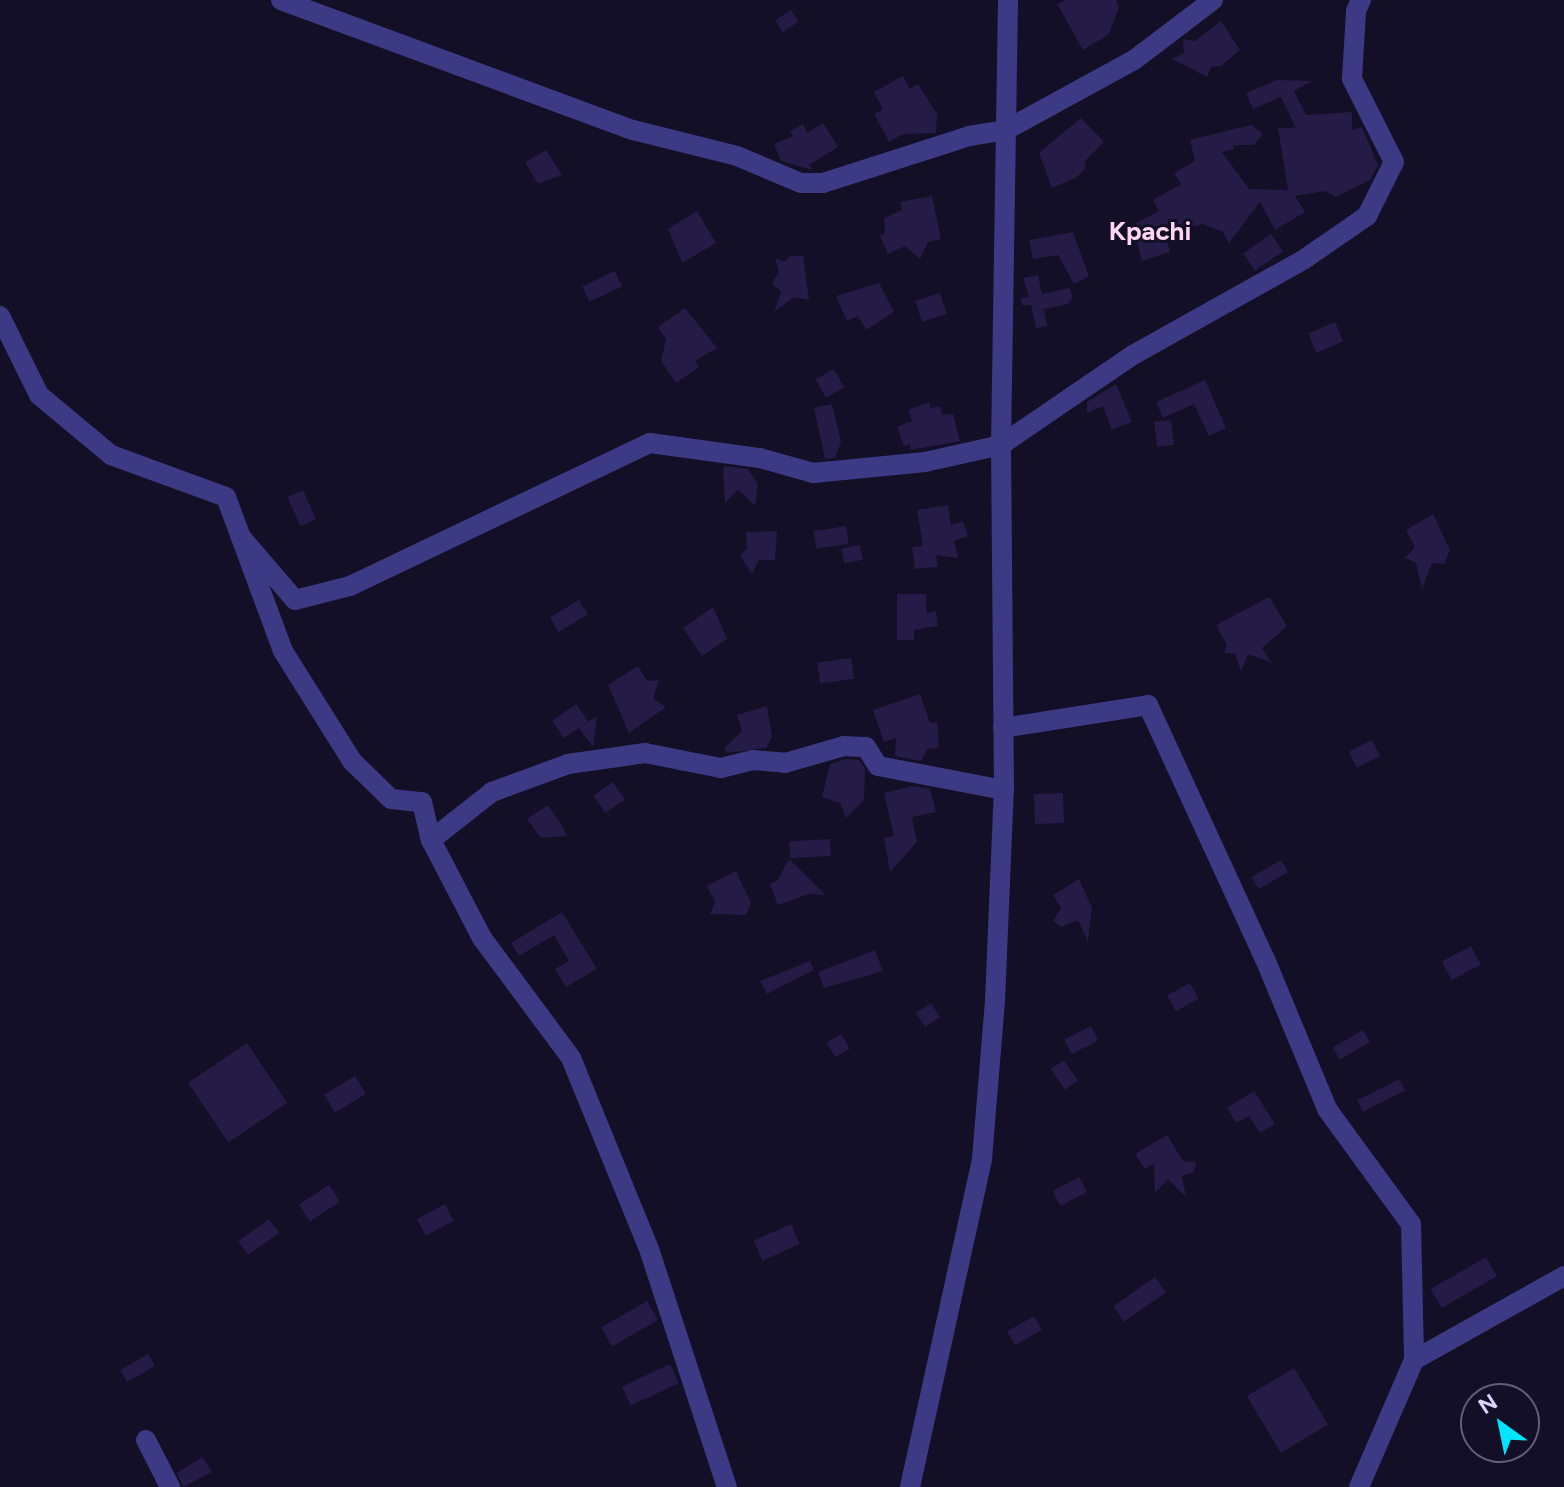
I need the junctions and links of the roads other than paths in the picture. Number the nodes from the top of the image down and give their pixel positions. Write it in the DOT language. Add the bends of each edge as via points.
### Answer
graph roads {
  1 [pos="281,0"];
  2 [pos="1008,0"];
  3 [pos="1213,0"];
  4 [pos="1361,0"];
  5 [pos="1006,130"];
  6 [pos="0,316"];
  7 [pos="1001,445"];
  8 [pos="240,536"];
  9 [pos="1003,728"];
  10 [pos="1004,790"];
  11 [pos="431,840"];
  12 [pos="1564,1276"];
  13 [pos="1414,1360"];
  14 [pos="146,1440"];
  15 [pos="170,1487"];
  16 [pos="727,1487"];
  17 [pos="910,1487"];
  18 [pos="1359,1487"];
  1 -- 5 [label="street" via="633,130 737,156 801,183 841,181 969,136"];
  2 -- 5 [label="street"];
  3 -- 5 [label="street" via="1134,60"];
  4 -- 7 [label="street" via="1352,79 1394,162 1367,216 1303,260 1133,355"];
  5 -- 7 [label="street"];
  6 -- 8 [label="street" via="39,395 111,455 226,497"];
  7 -- 8 [label="street" via="925,462 813,473 760,458 650,443 350,586 295,600"];
  7 -- 9 [label="street"];
  8 -- 11 [label="street" via="291,663 352,761 391,799 422,802"];
  9 -- 10 [label="street"];
  9 -- 13 [label="street" via="1148,705 1265,959 1327,1109 1411,1224"];
  10 -- 11 [label="street" via="878,766 866,747 844,746 785,763 753,760 721,768 645,753 568,764 492,792"];
  10 -- 17 [label="street" via="982,1159"];
  11 -- 16 [label="street" via="482,938 571,1058 650,1252"];
  12 -- 13 [label="street"];
  13 -- 18 [label="street"];
  14 -- 15 [label="street"];
}
